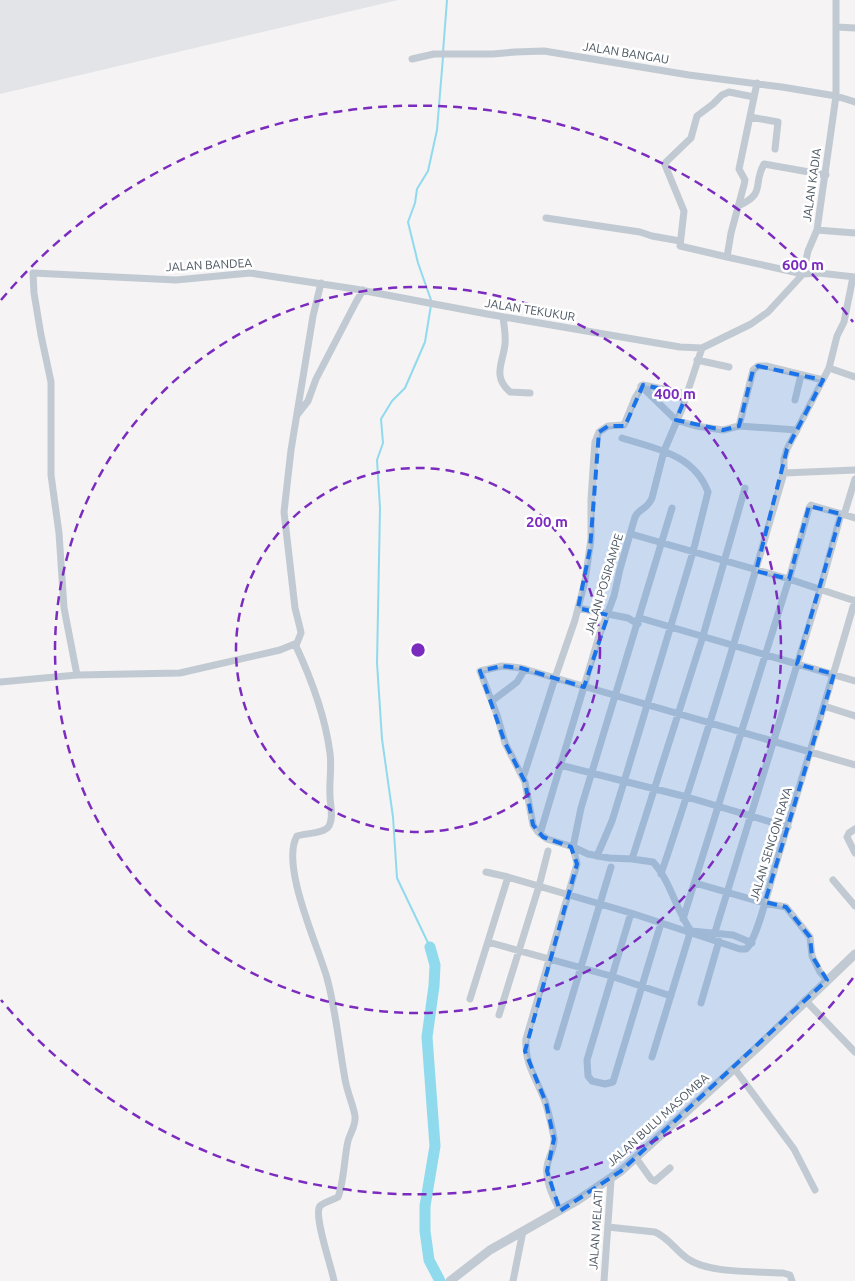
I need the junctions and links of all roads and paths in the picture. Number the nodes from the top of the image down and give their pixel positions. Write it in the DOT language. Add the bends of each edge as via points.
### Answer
graph roads {
  1 [pos="836,0"];
  2 [pos="836,27"];
  3 [pos="855,28"];
  4 [pos="412,59"];
  5 [pos="757,83"];
  6 [pos="754,96"];
  7 [pos="836,96"];
  8 [pos="855,102"];
  9 [pos="750,116"];
  10 [pos="775,149"];
  11 [pos="826,175"];
  12 [pos="738,206"];
  13 [pos="546,218"];
  14 [pos="817,230"];
  15 [pos="855,233"];
  16 [pos="680,241"];
  17 [pos="727,257"];
  18 [pos="803,274"];
  19 [pos="854,277"];
  20 [pos="321,283"];
  21 [pos="355,288"];
  22 [pos="363,290"];
  23 [pos="503,317"];
  24 [pos="702,348"];
  25 [pos="698,360"];
  26 [pos="729,367"];
  27 [pos="829,368"];
  28 [pos="802,375"];
  29 [pos="855,377"];
  30 [pos="824,380"];
  31 [pos="641,386"];
  32 [pos="530,393"];
  33 [pos="687,394"];
  34 [pos="795,400"];
  35 [pos="297,416"];
  36 [pos="676,420"];
  37 [pos="739,426"];
  38 [pos="797,430"];
  39 [pos="622,438"];
  40 [pos="664,451"];
  41 [pos="855,470"];
  42 [pos="784,473"];
  43 [pos="855,479"];
  44 [pos="745,488"];
  45 [pos="672,508"];
  46 [pos="843,515"];
  47 [pos="855,518"];
  48 [pos="630,534"];
  49 [pos="662,543"];
  50 [pos="693,552"];
  51 [pos="725,562"];
  52 [pos="756,571"];
  53 [pos="789,579"];
  54 [pos="820,590"];
  55 [pos="855,601"];
  56 [pos="578,608"];
  57 [pos="608,615"];
  58 [pos="639,621"];
  59 [pos="670,627"];
  60 [pos="703,636"];
  61 [pos="295,644"];
  62 [pos="734,646"];
  63 [pos="765,656"];
  64 [pos="797,664"];
  65 [pos="526,669"];
  66 [pos="834,674"];
  67 [pos="77,675"];
  68 [pos="555,678"];
  69 [pos="855,681"];
  70 [pos="0,682"];
  71 [pos="584,687"];
  72 [pos="616,695"];
  73 [pos="492,701"];
  74 [pos="646,705"];
  75 [pos="824,706"];
  76 [pos="679,714"];
  77 [pos="855,716"];
  78 [pos="710,723"];
  79 [pos="742,733"];
  80 [pos="773,742"];
  81 [pos="809,751"];
  82 [pos="560,765"];
  83 [pos="855,765"];
  84 [pos="591,774"];
  85 [pos="523,778"];
  86 [pos="624,782"];
  87 [pos="654,790"];
  88 [pos="687,797"];
  89 [pos="718,806"];
  90 [pos="750,816"];
  91 [pos="788,827"];
  92 [pos="855,829"];
  93 [pos="540,834"];
  94 [pos="573,847"];
  95 [pos="548,851"];
  96 [pos="855,853"];
  97 [pos="598,856"];
  98 [pos="632,859"];
  99 [pos="611,867"];
  100 [pos="486,872"];
  101 [pos="661,874"];
  102 [pos="508,876"];
  103 [pos="833,880"];
  104 [pos="696,883"];
  105 [pos="539,886"];
  106 [pos="726,893"];
  107 [pos="568,895"];
  108 [pos="764,903"];
  109 [pos="600,904"];
  110 [pos="855,906"];
  111 [pos="631,913"];
  112 [pos="683,919"];
  113 [pos="661,923"];
  114 [pos="715,932"];
  115 [pos="690,933"];
  116 [pos="719,941"];
  117 [pos="488,942"];
  118 [pos="752,942"];
  119 [pos="518,950"];
  120 [pos="855,954"];
  121 [pos="549,959"];
  122 [pos="581,968"];
  123 [pos="611,976"];
  124 [pos="827,980"];
  125 [pos="641,987"];
  126 [pos="671,996"];
  127 [pos="470,998"];
  128 [pos="806,1000"];
  129 [pos="701,1003"];
  130 [pos="499,1014"];
  131 [pos="557,1047"];
  132 [pos="855,1052"];
  133 [pos="652,1057"];
  134 [pos="734,1068"];
  135 [pos="636,1158"];
  136 [pos="670,1168"];
  137 [pos="611,1180"];
  138 [pos="816,1190"];
  139 [pos="560,1210"];
  140 [pos="608,1227"];
  141 [pos="523,1231"];
  142 [pos="453,1279"];
  143 [pos="334,1281"];
  144 [pos="513,1281"];
  145 [pos="604,1281"];
  146 [pos="792,1281"];
  1 -- 2 [label="street"];
  2 -- 3 [label="street"];
  2 -- 7 [label="street"];
  4 -- 5 [label="street, JALAN BANGAU" via="434,54 544,51"];
  5 -- 6 [label="street"];
  5 -- 7 [label="street, JALAN BANGAU"];
  6 -- 9 [label="street"];
  6 -- 16 [label="street" via="729,92 722,95 697,116 691,138 665,164 684,211"];
  7 -- 8 [label="street, JALAN BANGAU"];
  7 -- 11 [label="street, JALAN KADIA"];
  9 -- 10 [label="street" via="778,122"];
  9 -- 12 [label="street" via="740,169 745,182"];
  11 -- 12 [label="street" via="764,164 754,196"];
  11 -- 14 [label="street, JALAN KADIA"];
  12 -- 17 [label="street"];
  13 -- 16 [label="street"];
  14 -- 15 [label="street"];
  14 -- 18 [label="street, JALAN KADIA"];
  16 -- 17 [label="street" via="680,246"];
  17 -- 18 [label="street"];
  18 -- 19 [label="street"];
  18 -- 24 [label="street" via="768,312 752,324"];
  19 -- 27 [label="street"];
  20 -- 21 [label="street, JALAN BANDEA"];
  20 -- 35 [label="street"];
  20 -- 67 [label="street, JALAN BANDEA" via="246,273 176,280 33,273 51,382 51,475 64,608"];
  21 -- 22 [label="street, JALAN TEKUKUR"];
  22 -- 23 [label="street, JALAN TEKUKUR"];
  22 -- 35 [label="street" via="316,379 308,401"];
  23 -- 24 [label="street, JALAN TEKUKUR"];
  23 -- 32 [label="street" via="505,344 499,370 502,384 512,392"];
  24 -- 25 [label="street, JALAN POSIRAMPE"];
  25 -- 26 [label="street"];
  25 -- 33 [label="street, JALAN POSIRAMPE"];
  27 -- 29 [label="street"];
  27 -- 30 [label="street"];
  28 -- 30 [label="street"];
  28 -- 34 [label="street"];
  28 -- 37 [label="street" via="766,366 756,367"];
  30 -- 38 [label="street"];
  31 -- 33 [label="street"];
  31 -- 36 [label="street"];
  31 -- 56 [label="street" via="624,425 608,426 597,436 590,549"];
  33 -- 36 [label="street, JALAN POSIRAMPE"];
  35 -- 61 [label="street" via="284,512 294,608 301,633"];
  36 -- 37 [label="street" via="723,430"];
  36 -- 40 [label="street, JALAN POSIRAMPE"];
  37 -- 38 [label="street"];
  38 -- 42 [label="street" via="786,449"];
  39 -- 40 [label="street"];
  40 -- 48 [label="street, JALAN POSIRAMPE" via="652,498 646,508 637,513"];
  40 -- 50 [label="street" via="691,466 708,492"];
  41 -- 42 [label="street"];
  42 -- 52 [label="street"];
  43 -- 46 [label="street"];
  44 -- 51 [label="street"];
  45 -- 49 [label="street"];
  46 -- 47 [label="street"];
  46 -- 53 [label="street" via="809,506"];
  46 -- 54 [label="street"];
  48 -- 49 [label="street"];
  48 -- 57 [label="street, JALAN POSIRAMPE"];
  49 -- 50 [label="street"];
  49 -- 58 [label="street"];
  50 -- 51 [label="street"];
  50 -- 59 [label="street"];
  51 -- 52 [label="street"];
  51 -- 60 [label="street"];
  52 -- 53 [label="street"];
  52 -- 62 [label="street"];
  53 -- 54 [label="street"];
  53 -- 63 [label="street"];
  54 -- 55 [label="street"];
  54 -- 64 [label="street"];
  55 -- 66 [label="street, JALAN SENGON RAYA"];
  56 -- 57 [label="street"];
  56 -- 68 [label="street"];
  57 -- 58 [label="street"];
  57 -- 71 [label="street, JALAN POSIRAMPE"];
  58 -- 59 [label="street"];
  58 -- 72 [label="street"];
  59 -- 60 [label="street"];
  59 -- 74 [label="street"];
  60 -- 62 [label="street"];
  60 -- 76 [label="street"];
  61 -- 67 [label="street" via="180,673"];
  61 -- 143 [label="street" via="309,674 327,735 331,756 332,817 325,830 297,836 292,854 299,899 327,979 345,1083 355,1117 343,1164 341,1190 338,1197 320,1206 318,1211 320,1232"];
  62 -- 63 [label="street"];
  62 -- 78 [label="street"];
  63 -- 64 [label="street"];
  63 -- 79 [label="street"];
  64 -- 66 [label="street"];
  64 -- 80 [label="street"];
  65 -- 68 [label="street"];
  65 -- 73 [label="street" via="517,682"];
  65 -- 73 [label="street" via="502,666 480,671"];
  66 -- 69 [label="street"];
  66 -- 75 [label="street, JALAN SENGON RAYA"];
  67 -- 70 [label="street"];
  68 -- 71 [label="street"];
  68 -- 85 [label="street"];
  71 -- 72 [label="street"];
  71 -- 82 [label="street, JALAN POSIRAMPE"];
  72 -- 74 [label="street"];
  72 -- 84 [label="street"];
  73 -- 85 [label="street" via="505,743"];
  74 -- 76 [label="street"];
  74 -- 86 [label="street"];
  75 -- 77 [label="street"];
  75 -- 81 [label="street, JALAN SENGON RAYA"];
  76 -- 78 [label="street"];
  76 -- 87 [label="street"];
  78 -- 79 [label="street"];
  78 -- 88 [label="street"];
  79 -- 80 [label="street"];
  79 -- 89 [label="street"];
  80 -- 81 [label="street"];
  80 -- 90 [label="street"];
  81 -- 83 [label="street"];
  81 -- 91 [label="street, JALAN SENGON RAYA"];
  82 -- 84 [label="street"];
  82 -- 93 [label="street, JALAN POSIRAMPE"];
  84 -- 86 [label="street"];
  84 -- 94 [label="street"];
  85 -- 93 [label="street" via="533,825"];
  86 -- 87 [label="street"];
  86 -- 97 [label="street"];
  87 -- 88 [label="street"];
  87 -- 98 [label="street"];
  88 -- 89 [label="street"];
  88 -- 101 [label="street"];
  89 -- 90 [label="street"];
  89 -- 104 [label="street"];
  90 -- 91 [label="street"];
  90 -- 106 [label="street"];
  91 -- 108 [label="street, JALAN SENGON RAYA"];
  92 -- 96 [label="street" via="847,837"];
  93 -- 94 [label="street"];
  94 -- 97 [label="street"];
  94 -- 107 [label="street" via="577,864"];
  95 -- 105 [label="street"];
  97 -- 98 [label="street"];
  98 -- 101 [label="street" via="653,862"];
  99 -- 109 [label="street"];
  100 -- 102 [label="street"];
  101 -- 112 [label="street"];
  102 -- 105 [label="street"];
  102 -- 117 [label="street"];
  103 -- 110 [label="street"];
  104 -- 106 [label="street"];
  104 -- 112 [label="street"];
  105 -- 107 [label="street"];
  105 -- 119 [label="street"];
  106 -- 108 [label="street"];
  106 -- 114 [label="street"];
  107 -- 109 [label="street"];
  107 -- 121 [label="street"];
  108 -- 118 [label="street, JALAN SENGON RAYA"];
  108 -- 124 [label="street" via="786,907 792,914 810,937 812,956"];
  109 -- 111 [label="street"];
  109 -- 122 [label="street"];
  111 -- 113 [label="street"];
  111 -- 123 [label="street"];
  112 -- 114 [label="street" via="690,931"];
  113 -- 115 [label="street"];
  113 -- 125 [label="street"];
  114 -- 118 [label="street"];
  115 -- 116 [label="street"];
  115 -- 126 [label="street"];
  116 -- 118 [label="street" via="743,950"];
  116 -- 129 [label="street"];
  117 -- 119 [label="street"];
  117 -- 127 [label="street"];
  119 -- 121 [label="street"];
  119 -- 130 [label="street"];
  120 -- 124 [label="street, JALAN BULU MASOMBA"];
  121 -- 122 [label="street"];
  121 -- 139 [label="street" via="525,1051 546,1103 554,1139 547,1171"];
  122 -- 123 [label="street"];
  122 -- 131 [label="street"];
  123 -- 125 [label="street"];
  123 -- 125 [label="street" via="587,1060 588,1076 592,1081 613,1082"];
  124 -- 128 [label="street, JALAN BULU MASOMBA"];
  125 -- 126 [label="street"];
  126 -- 133 [label="street"];
  128 -- 132 [label="street"];
  128 -- 134 [label="street, JALAN BULU MASOMBA"];
  134 -- 135 [label="street, JALAN BULU MASOMBA"];
  134 -- 138 [label="street" via="794,1149"];
  135 -- 136 [label="street" via="655,1181"];
  135 -- 137 [label="street, JALAN BULU MASOMBA"];
  137 -- 139 [label="street, JALAN BULU MASOMBA"];
  137 -- 140 [label="street, JALAN MELATI"];
  139 -- 141 [label="street, JALAN BULU MASOMBA"];
  140 -- 145 [label="street, JALAN MELATI"];
  140 -- 146 [label="street" via="662,1235 688,1259 703,1266 783,1272 790,1275"];
  141 -- 142 [label="street, JALAN BULU MASOMBA" via="490,1250"];
  141 -- 144 [label="street"];
}
